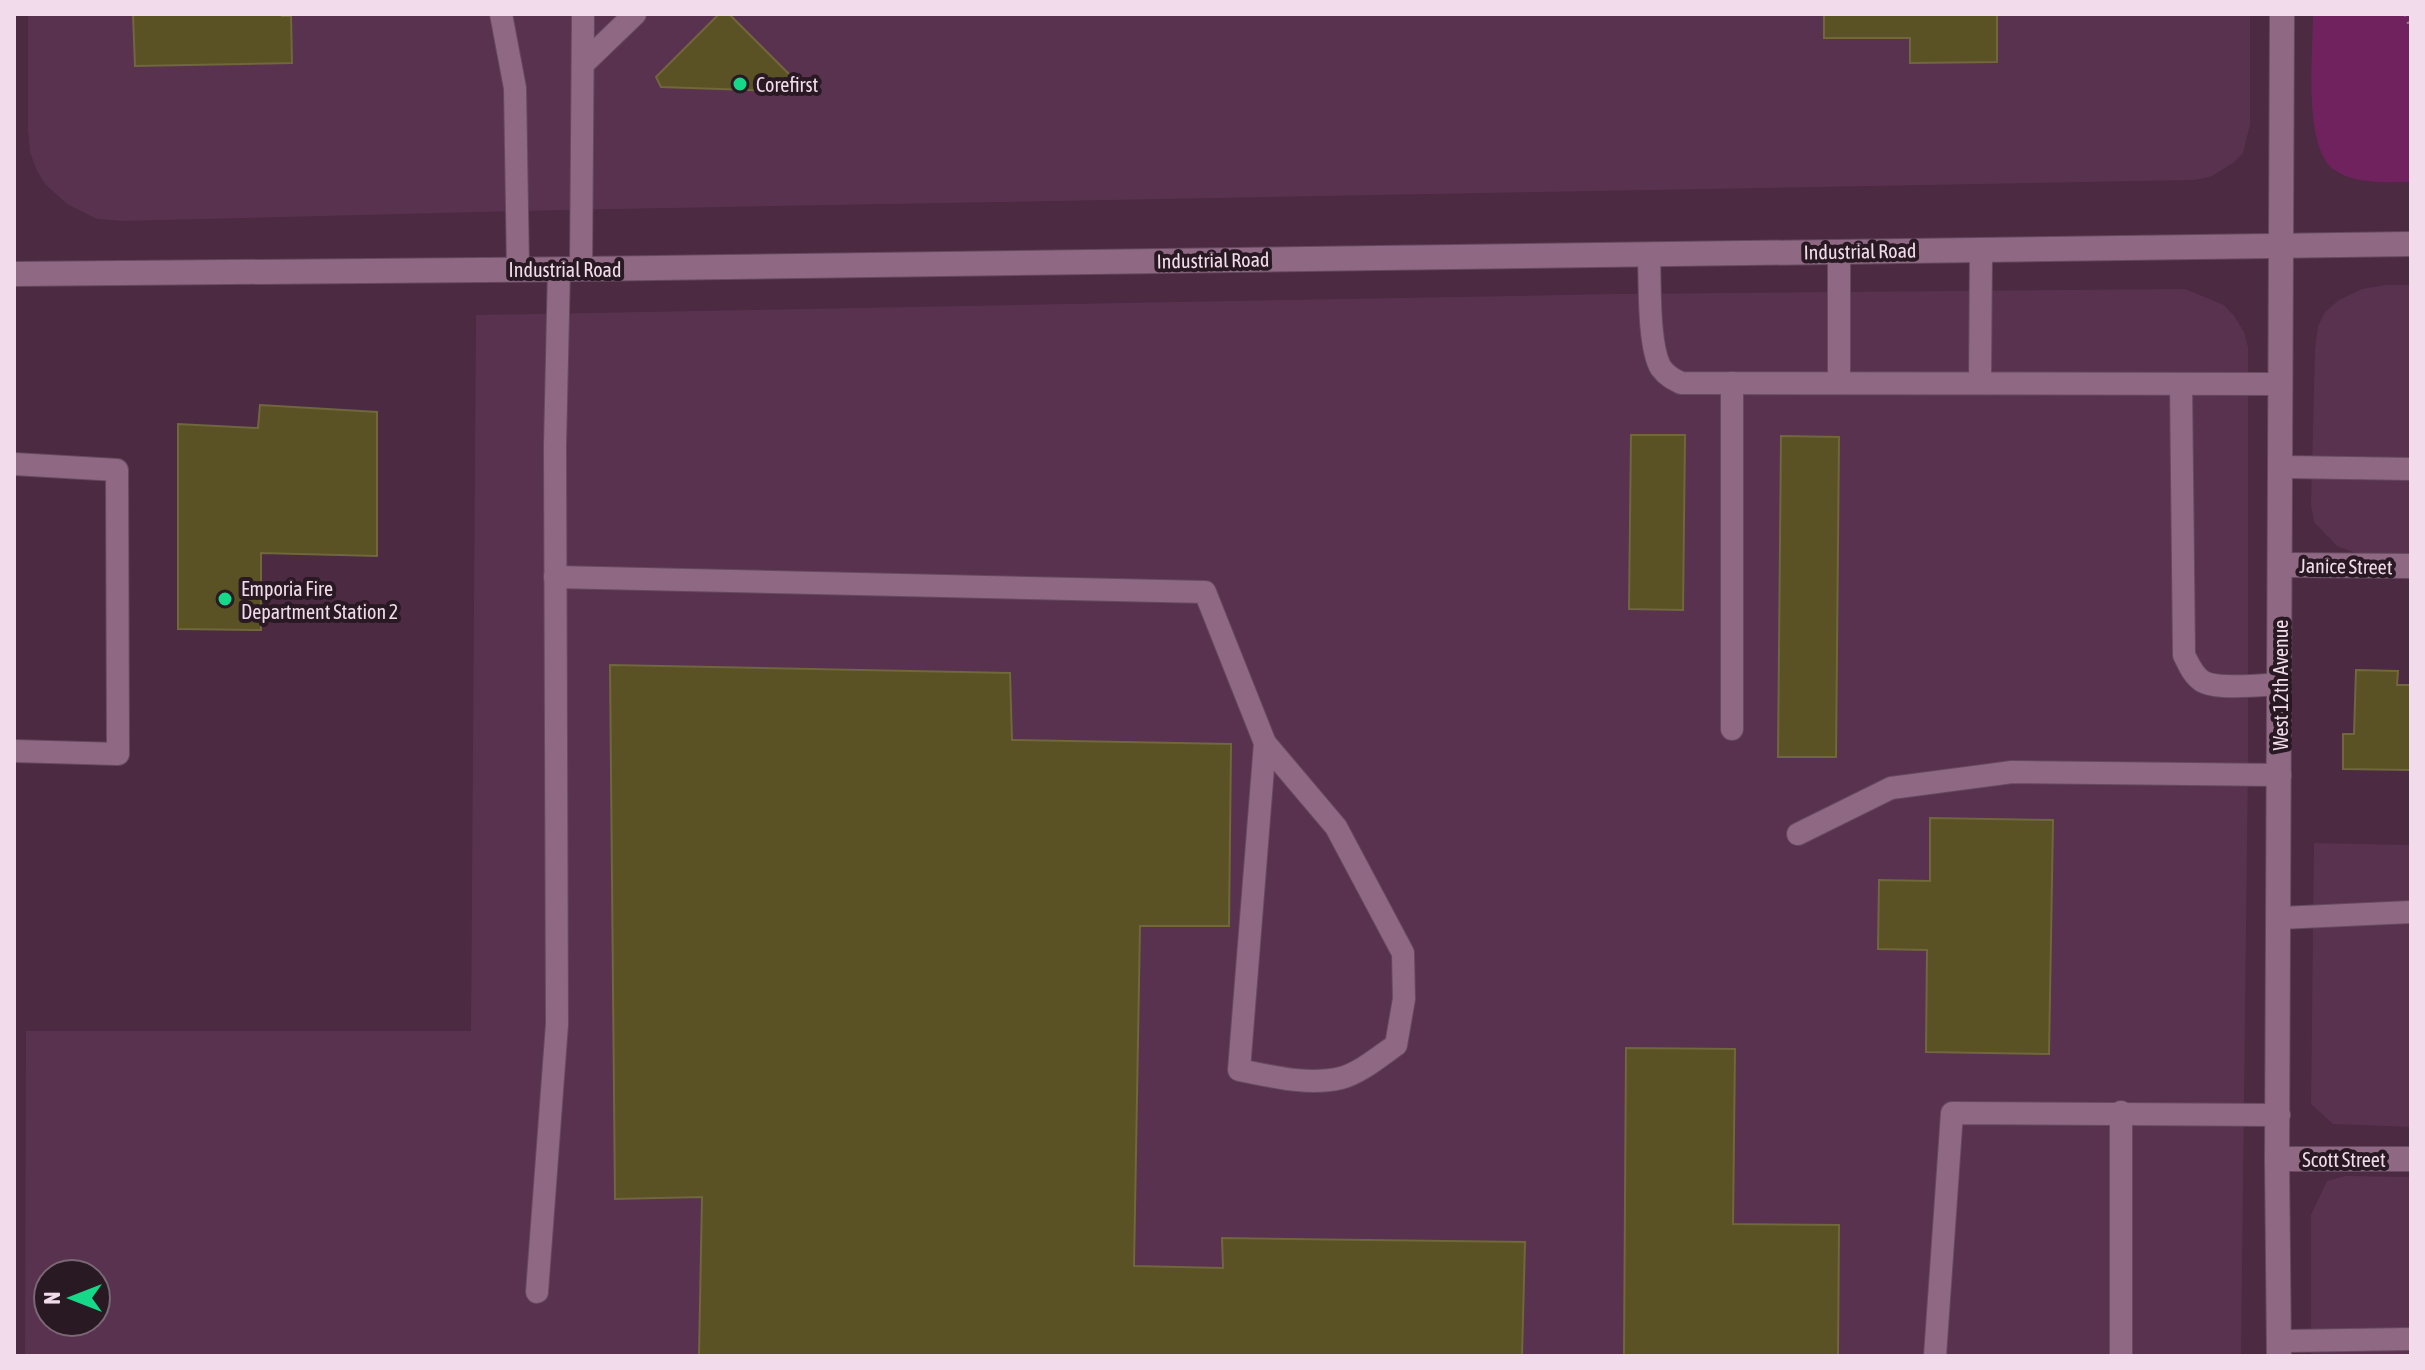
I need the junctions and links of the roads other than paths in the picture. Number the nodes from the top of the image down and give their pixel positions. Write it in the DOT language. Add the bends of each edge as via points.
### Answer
graph roads {
  1 [pos="501,14"];
  2 [pos="583,14"];
  3 [pos="635,14"];
  4 [pos="2282,14"];
  5 [pos="583,64"];
  6 [pos="2411,244"];
  7 [pos="2281,245"];
  8 [pos="1981,250"];
  9 [pos="1839,252"];
  10 [pos="1649,254"];
  11 [pos="518,269"];
  12 [pos="570,269"];
  13 [pos="14,274"];
  14 [pos="1732,383"];
  15 [pos="1839,383"];
  16 [pos="1980,383"];
  17 [pos="2181,384"];
  18 [pos="2281,384"];
  19 [pos="14,464"];
  20 [pos="2281,467"];
  21 [pos="2411,469"];
  22 [pos="2280,565"];
  23 [pos="2411,566"];
  24 [pos="555,577"];
  25 [pos="2280,684"];
  26 [pos="1732,729"];
  27 [pos="1265,743"];
  28 [pos="14,751"];
  29 [pos="2280,775"];
  30 [pos="1798,834"];
  31 [pos="2411,912"];
  32 [pos="2279,918"];
  33 [pos="2121,1112"];
  34 [pos="2279,1115"];
  35 [pos="2277,1159"];
  36 [pos="2411,1159"];
  37 [pos="537,1292"];
  38 [pos="2411,1339"];
  39 [pos="2279,1348"];
  40 [pos="1935,1356"];
  41 [pos="2121,1356"];
  1 -- 11 [label="lane" via="515,88"];
  2 -- 5 [label="lane"];
  3 -- 5 [label="lane"];
  4 -- 7 [label="main road, West 12th Avenue"];
  5 -- 12 [label="lane"];
  6 -- 7 [label="main road, Industrial Road"];
  7 -- 8 [label="main road, Industrial Road"];
  7 -- 18 [label="main road, West 12th Avenue"];
  8 -- 9 [label="main road, Industrial Road"];
  8 -- 16 [label="lane"];
  9 -- 10 [label="main road, Industrial Road"];
  9 -- 15 [label="lane"];
  10 -- 12 [label="main road, Industrial Road"];
  10 -- 14 [label="lane" via="1654,349 1660,366 1681,383"];
  11 -- 12 [label="main road, Industrial Road"];
  11 -- 13 [label="main road, Industrial Road"];
  12 -- 24 [label="lane"];
  14 -- 15 [label="lane"];
  14 -- 26 [label="lane"];
  15 -- 16 [label="lane"];
  16 -- 17 [label="lane"];
  17 -- 18 [label="lane"];
  17 -- 25 [label="lane" via="2184,655 2204,682"];
  18 -- 20 [label="main road, West 12th Avenue"];
  19 -- 28 [label="lane" via="117,470 118,754"];
  20 -- 21 [label="lane"];
  20 -- 22 [label="main road, West 12th Avenue"];
  22 -- 23 [label="main road, Janice Street"];
  22 -- 25 [label="main road, West 12th Avenue"];
  24 -- 27 [label="lane" via="1205,592"];
  24 -- 37 [label="lane" via="557,1024"];
  25 -- 29 [label="main road, West 12th Avenue"];
  27 -- 27 [label="lane" via="1239,1070 1293,1081 1342,1078 1396,1045 1404,999 1403,953 1336,827"];
  29 -- 30 [label="lane" via="1997,774 1891,788"];
  29 -- 32 [label="main road, West 12th Avenue"];
  31 -- 32 [label="lane"];
  32 -- 34 [label="main road, West 12th Avenue"];
  33 -- 34 [label="lane"];
  33 -- 40 [label="lane" via="1952,1113"];
  33 -- 41 [label="lane"];
  34 -- 35 [label="main road, West 12th Avenue"];
  35 -- 36 [label="main road, Scott Street"];
  35 -- 39 [label="main road, West 12th Avenue"];
  38 -- 39 [label="lane"];
}
